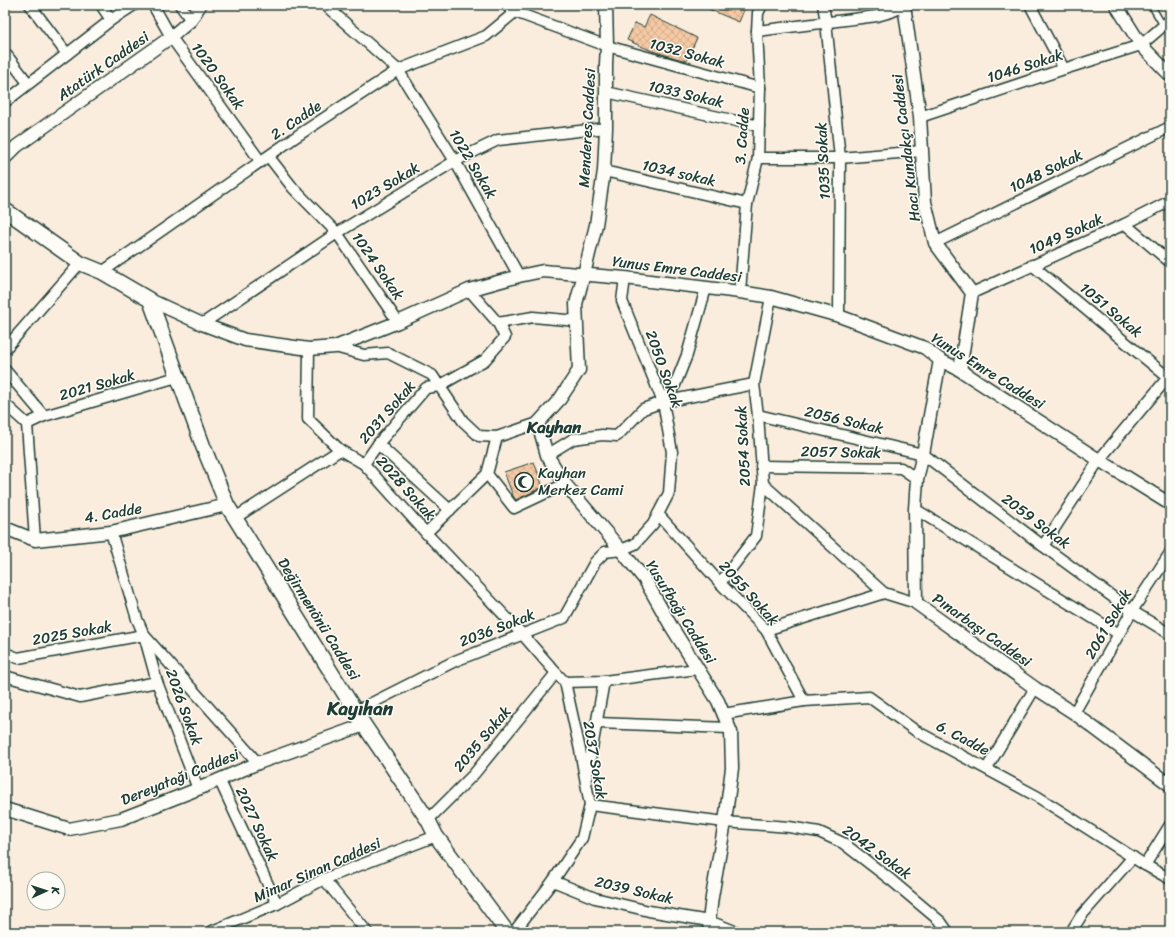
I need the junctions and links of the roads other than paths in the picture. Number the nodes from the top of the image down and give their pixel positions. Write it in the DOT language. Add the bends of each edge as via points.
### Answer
graph roads {
  1 [pos="30,5"];
  2 [pos="101,5"];
  3 [pos="134,5"];
  4 [pos="153,5"];
  5 [pos="180,5"];
  6 [pos="200,5"];
  7 [pos="325,5"];
  8 [pos="506,5"];
  9 [pos="606,5"];
  10 [pos="762,5"];
  11 [pos="823,5"];
  12 [pos="1030,5"];
  13 [pos="1116,5"];
  14 [pos="1151,5"];
  15 [pos="905,6"];
  16 [pos="515,12"];
  17 [pos="111,20"];
  18 [pos="191,20"];
  19 [pos="826,22"];
  20 [pos="1167,23"];
  21 [pos="758,31"];
  22 [pos="171,37"];
  23 [pos="1141,45"];
  24 [pos="607,46"];
  25 [pos="5,53"];
  26 [pos="67,54"];
  27 [pos="1064,69"];
  28 [pos="398,70"];
  29 [pos="1170,75"];
  30 [pos="28,83"];
  31 [pos="760,88"];
  32 [pos="606,92"];
  33 [pos="5,102"];
  34 [pos="920,116"];
  35 [pos="759,126"];
  36 [pos="1170,127"];
  37 [pos="606,128"];
  38 [pos="17,146"];
  39 [pos="5,151"];
  40 [pos="922,151"];
  41 [pos="5,158"];
  42 [pos="758,158"];
  43 [pos="840,158"];
  44 [pos="265,159"];
  45 [pos="455,161"];
  46 [pos="604,171"];
  47 [pos="1170,201"];
  48 [pos="747,204"];
  49 [pos="5,210"];
  50 [pos="1125,224"];
  51 [pos="337,233"];
  52 [pos="935,243"];
  53 [pos="1170,262"];
  54 [pos="80,263"];
  55 [pos="1032,265"];
  56 [pos="102,272"];
  57 [pos="584,274"];
  58 [pos="519,276"];
  59 [pos="625,278"];
  60 [pos="706,288"];
  61 [pos="469,290"];
  62 [pos="740,292"];
  63 [pos="972,293"];
  64 [pos="771,297"];
  65 [pos="150,300"];
  66 [pos="840,316"];
  67 [pos="577,321"];
  68 [pos="398,322"];
  69 [pos="498,323"];
  70 [pos="202,324"];
  71 [pos="335,347"];
  72 [pos="5,349"];
  73 [pos="309,349"];
  74 [pos="940,360"];
  75 [pos="5,370"];
  76 [pos="960,370"];
  77 [pos="177,377"];
  78 [pos="1169,377"];
  79 [pos="754,384"];
  80 [pos="439,386"];
  81 [pos="663,402"];
  82 [pos="5,404"];
  83 [pos="758,415"];
  84 [pos="44,416"];
  85 [pos="538,423"];
  86 [pos="27,424"];
  87 [pos="497,437"];
  88 [pos="378,444"];
  89 [pos="340,450"];
  90 [pos="923,454"];
  91 [pos="547,455"];
  92 [pos="1099,460"];
  93 [pos="364,464"];
  94 [pos="761,466"];
  95 [pos="487,474"];
  96 [pos="917,479"];
  97 [pos="565,484"];
  98 [pos="762,484"];
  99 [pos="1170,504"];
  100 [pos="228,505"];
  101 [pos="915,509"];
  102 [pos="450,510"];
  103 [pos="658,514"];
  104 [pos="235,518"];
  105 [pos="5,528"];
  106 [pos="111,532"];
  107 [pos="426,533"];
  108 [pos="35,540"];
  109 [pos="1043,546"];
  110 [pos="621,550"];
  111 [pos="1170,553"];
  112 [pos="720,583"];
  113 [pos="884,593"];
  114 [pos="916,603"];
  115 [pos="1132,611"];
  116 [pos="766,630"];
  117 [pos="1119,634"];
  118 [pos="1170,634"];
  119 [pos="144,635"];
  120 [pos="523,635"];
  121 [pos="5,653"];
  122 [pos="697,669"];
  123 [pos="556,673"];
  124 [pos="5,676"];
  125 [pos="604,681"];
  126 [pos="157,682"];
  127 [pos="565,682"];
  128 [pos="1035,688"];
  129 [pos="804,701"];
  130 [pos="356,710"];
  131 [pos="1074,713"];
  132 [pos="723,714"];
  133 [pos="597,723"];
  134 [pos="364,725"];
  135 [pos="729,728"];
  136 [pos="258,762"];
  137 [pos="987,768"];
  138 [pos="219,779"];
  139 [pos="586,782"];
  140 [pos="1170,785"];
  141 [pos="198,789"];
  142 [pos="590,805"];
  143 [pos="5,810"];
  144 [pos="428,820"];
  145 [pos="725,822"];
  146 [pos="1170,826"];
  147 [pos="436,836"];
  148 [pos="1133,857"];
  149 [pos="1145,866"];
  150 [pos="324,879"];
  151 [pos="1170,879"];
  152 [pos="553,881"];
  153 [pos="277,904"];
  154 [pos="710,926"];
  155 [pos="210,932"];
  156 [pos="367,932"];
  157 [pos="506,932"];
  158 [pos="514,932"];
  159 [pos="737,932"];
  160 [pos="948,932"];
  161 [pos="1071,932"];
  1 -- 26 [label="street"];
  2 -- 17 [label="street"];
  3 -- 17 [label="street"];
  4 -- 22 [label="street, 1020 Sokak"];
  5 -- 18 [label="street"];
  6 -- 18 [label="street, Atatürk Caddesi"];
  7 -- 28 [label="street, 1022 Sokak"];
  8 -- 16 [label="street, 1032 Sokak"];
  9 -- 24 [label="street, Menderes Caddesi"];
  10 -- 21 [label="street, 3. Cadde" via="758,13"];
  11 -- 19 [label="street, 1035 Sokak"];
  12 -- 27 [label="street"];
  13 -- 23 [label="street"];
  14 -- 20 [label="lane"];
  15 -- 19 [label="street" via="877,16"];
  15 -- 34 [label="street, Hacı Kundakçı Caddesi"];
  16 -- 24 [label="street, 1032 Sokak"];
  16 -- 28 [label="street, 2. Cadde" via="486,36"];
  17 -- 26 [label="street"];
  18 -- 22 [label="street, Atatürk Caddesi"];
  19 -- 21 [label="street"];
  19 -- 43 [label="street, 1035 Sokak"];
  20 -- 23 [label="street"];
  21 -- 31 [label="street, 3. Cadde"];
  22 -- 38 [label="street, Atatürk Caddesi"];
  22 -- 44 [label="street, 1020 Sokak"];
  23 -- 27 [label="street, 1046 Sokak"];
  23 -- 29 [label="street"];
  24 -- 31 [label="street, 1032 Sokak"];
  24 -- 32 [label="street, Menderes Caddesi"];
  25 -- 30 [label="street"];
  26 -- 30 [label="street"];
  27 -- 34 [label="street, 1046 Sokak"];
  28 -- 44 [label="street, 2. Cadde"];
  28 -- 45 [label="street, 1022 Sokak"];
  30 -- 33 [label="street"];
  31 -- 35 [label="street, 3. Cadde"];
  32 -- 35 [label="street, 1033 Sokak"];
  32 -- 37 [label="street, Menderes Caddesi"];
  34 -- 40 [label="street, Hacı Kundakçı Caddesi"];
  35 -- 42 [label="street, 3. Cadde"];
  36 -- 52 [label="street, 1048 Sokak"];
  37 -- 45 [label="street, 1023 Sokak" via="498,140"];
  37 -- 46 [label="street, Menderes Caddesi"];
  38 -- 39 [label="street"];
  38 -- 41 [label="street"];
  40 -- 43 [label="street"];
  40 -- 52 [label="street, Hacı Kundakçı Caddesi" via="925,202"];
  42 -- 43 [label="street"];
  42 -- 48 [label="street, 3. Cadde"];
  43 -- 66 [label="street, 1035 Sokak"];
  44 -- 51 [label="street, 1024 Sokak"];
  44 -- 56 [label="street, 2. Cadde"];
  45 -- 51 [label="street, 1023 Sokak"];
  45 -- 58 [label="street, 1022 Sokak"];
  46 -- 48 [label="street, 1034 sokak"];
  46 -- 57 [label="street, Menderes Caddesi" via="596,225"];
  47 -- 50 [label="street, 1049 Sokak"];
  48 -- 62 [label="street, 3. Cadde"];
  49 -- 54 [label="main road"];
  50 -- 53 [label="street"];
  50 -- 55 [label="street, 1049 Sokak"];
  51 -- 68 [label="street, 1024 Sokak"];
  51 -- 70 [label="street, 1023 Sokak"];
  52 -- 63 [label="street, Hacı Kundakçı Caddesi"];
  54 -- 56 [label="main road"];
  54 -- 72 [label="street"];
  55 -- 63 [label="street, 1049 Sokak"];
  55 -- 78 [label="street, 1051 Sokak"];
  56 -- 65 [label="main road"];
  57 -- 58 [label="street, Yunus Emre Caddesi" via="543,271"];
  57 -- 59 [label="street, Yunus Emre Caddesi"];
  57 -- 67 [label="street" via="576,304"];
  58 -- 61 [label="street, Yunus Emre Caddesi"];
  59 -- 60 [label="street, Yunus Emre Caddesi"];
  59 -- 81 [label="street, 2050 Sokak" via="622,301"];
  60 -- 62 [label="street, Yunus Emre Caddesi"];
  60 -- 81 [label="street" via="687,355 675,384"];
  61 -- 68 [label="street, Yunus Emre Caddesi"];
  61 -- 69 [label="street, 2031 Sokak"];
  62 -- 64 [label="street, Yunus Emre Caddesi"];
  63 -- 76 [label="street"];
  64 -- 66 [label="street, Yunus Emre Caddesi"];
  64 -- 79 [label="street, 2054 Sokak"];
  65 -- 70 [label="street, Yunus Emre Caddesi"];
  65 -- 77 [label="main road, Değirmenönü Caddesi"];
  66 -- 74 [label="street, Yunus Emre Caddesi" via="925,348"];
  67 -- 69 [label="street" via="534,317"];
  67 -- 85 [label="street" via="579,370 560,399"];
  68 -- 71 [label="street, Yunus Emre Caddesi"];
  69 -- 80 [label="street, 2031 Sokak" via="505,336 485,360"];
  70 -- 73 [label="street, Yunus Emre Caddesi" via="245,340"];
  71 -- 73 [label="street, Yunus Emre Caddesi"];
  71 -- 80 [label="street" via="364,355 388,353 432,376"];
  73 -- 89 [label="street, 2028 Sokak" via="308,419"];
  74 -- 76 [label="street, Yunus Emre Caddesi"];
  74 -- 90 [label="street, Pınarbaşı Caddesi"];
  75 -- 84 [label="street"];
  76 -- 92 [label="street, Yunus Emre Caddesi"];
  77 -- 84 [label="street, 2021 Sokak"];
  77 -- 100 [label="main road, Değirmenönü Caddesi"];
  78 -- 92 [label="street"];
  79 -- 81 [label="street"];
  79 -- 83 [label="street, 2054 Sokak"];
  80 -- 87 [label="street" via="463,421 479,436"];
  80 -- 88 [label="street, 2031 Sokak" via="426,388"];
  81 -- 91 [label="street" via="642,409 617,436 602,435 573,439"];
  81 -- 103 [label="street, 2050 Sokak" via="672,452 669,493"];
  82 -- 86 [label="street"];
  83 -- 90 [label="street, 2056 Sokak"];
  83 -- 94 [label="street, 2054 Sokak"];
  84 -- 86 [label="street, 2021 Sokak"];
  85 -- 87 [label="street"];
  85 -- 91 [label="street, Yusufbağı Caddesi"];
  86 -- 108 [label="street"];
  87 -- 95 [label="street"];
  88 -- 93 [label="street, 2031 Sokak"];
  88 -- 102 [label="street"];
  89 -- 93 [label="street, 2028 Sokak"];
  89 -- 104 [label="street"];
  90 -- 96 [label="street, Pınarbaşı Caddesi"];
  90 -- 109 [label="street, 2059 Sokak"];
  91 -- 97 [label="street, Yusufbağı Caddesi"];
  92 -- 99 [label="street, Yunus Emre Caddesi"];
  92 -- 109 [label="street"];
  93 -- 107 [label="street, 2028 Sokak"];
  94 -- 96 [label="street, 2057 Sokak" via="902,468"];
  94 -- 98 [label="street, 2054 Sokak"];
  95 -- 97 [label="street" via="514,508"];
  95 -- 102 [label="street"];
  96 -- 101 [label="street, Pınarbaşı Caddesi"];
  97 -- 110 [label="street, Yusufbağı Caddesi"];
  98 -- 112 [label="street, 2054 Sokak" via="756,536"];
  98 -- 113 [label="street"];
  100 -- 104 [label="main road, Değirmenönü Caddesi"];
  100 -- 106 [label="street, 4. Cadde"];
  101 -- 114 [label="street, Pınarbaşı Caddesi"];
  101 -- 117 [label="street"];
  102 -- 107 [label="street"];
  103 -- 110 [label="street, 2050 Sokak" via="653,524 635,544"];
  103 -- 112 [label="street, 2055 Sokak"];
  104 -- 130 [label="main road, Değirmenönü Caddesi"];
  105 -- 108 [label="street, 4. Cadde"];
  106 -- 108 [label="street, 4. Cadde"];
  106 -- 119 [label="street"];
  107 -- 120 [label="street, 2028 Sokak"];
  109 -- 115 [label="street, 2059 Sokak"];
  110 -- 120 [label="street, 2036 Sokak" via="605,552 595,562 564,618"];
  110 -- 122 [label="street, Yusufbağı Caddesi" via="645,580"];
  111 -- 115 [label="street, 2061 Sokak"];
  112 -- 116 [label="street, 2055 Sokak"];
  113 -- 114 [label="street"];
  113 -- 116 [label="street"];
  114 -- 128 [label="street, Pınarbaşı Caddesi"];
  115 -- 117 [label="street, 2061 Sokak"];
  115 -- 118 [label="street, 2059 Sokak"];
  116 -- 129 [label="street, 2055 Sokak"];
  117 -- 131 [label="street, 2061 Sokak"];
  119 -- 121 [label="street, 2025 Sokak" via="18,658"];
  119 -- 126 [label="street, 2026 Sokak"];
  119 -- 136 [label="street"];
  120 -- 123 [label="street"];
  120 -- 130 [label="street, 2036 Sokak" via="455,661"];
  122 -- 125 [label="street"];
  122 -- 132 [label="street, Yusufbağı Caddesi" via="718,701"];
  123 -- 127 [label="street"];
  123 -- 144 [label="street, 2035 Sokak" via="474,774"];
  124 -- 126 [label="street" via="80,697"];
  125 -- 127 [label="street"];
  125 -- 133 [label="street"];
  126 -- 141 [label="street, 2026 Sokak"];
  127 -- 139 [label="street, 2037 Sokak"];
  128 -- 131 [label="street, Pınarbaşı Caddesi"];
  128 -- 137 [label="street"];
  129 -- 132 [label="street, 6. Cadde"];
  129 -- 137 [label="street, 6. Cadde" via="869,697 916,731"];
  130 -- 134 [label="main road, Değirmenönü Caddesi"];
  131 -- 140 [label="street, Pınarbaşı Caddesi"];
  132 -- 135 [label="street, Yusufbağı Caddesi"];
  133 -- 135 [label="street"];
  133 -- 139 [label="street"];
  134 -- 136 [label="street, Dereyatağı Caddesi"];
  134 -- 144 [label="main road, Değirmenönü Caddesi"];
  135 -- 145 [label="street, Yusufbağı Caddesi" via="732,768"];
  136 -- 138 [label="street, Dereyatağı Caddesi"];
  137 -- 148 [label="street, 6. Cadde"];
  138 -- 141 [label="street, Dereyatağı Caddesi"];
  138 -- 153 [label="street, 2027 Sokak"];
  139 -- 142 [label="street, 2037 Sokak"];
  141 -- 143 [label="street, Dereyatağı Caddesi" via="121,819 69,829"];
  142 -- 145 [label="street, 2042 Sokak"];
  142 -- 152 [label="street, 2037 Sokak" via="582,838"];
  144 -- 147 [label="main road, Değirmenönü Caddesi"];
  145 -- 154 [label="street, Yusufbağı Caddesi" via="712,898"];
  145 -- 160 [label="street, 2042 Sokak" via="819,832 844,843 892,880 941,922"];
  146 -- 149 [label="street"];
  147 -- 150 [label="street, Mimar Sinan Caddesi"];
  147 -- 157 [label="main road, Değirmenönü Caddesi"];
  148 -- 149 [label="street, 6. Cadde"];
  148 -- 161 [label="street" via="1081,916"];
  149 -- 151 [label="street, 6. Cadde"];
  150 -- 153 [label="street, Mimar Sinan Caddesi"];
  150 -- 156 [label="street"];
  152 -- 154 [label="street, 2039 Sokak" via="595,898"];
  152 -- 158 [label="street, 2037 Sokak"];
  153 -- 155 [label="street, Mimar Sinan Caddesi"];
  154 -- 159 [label="street, 2039 Sokak"];
}
